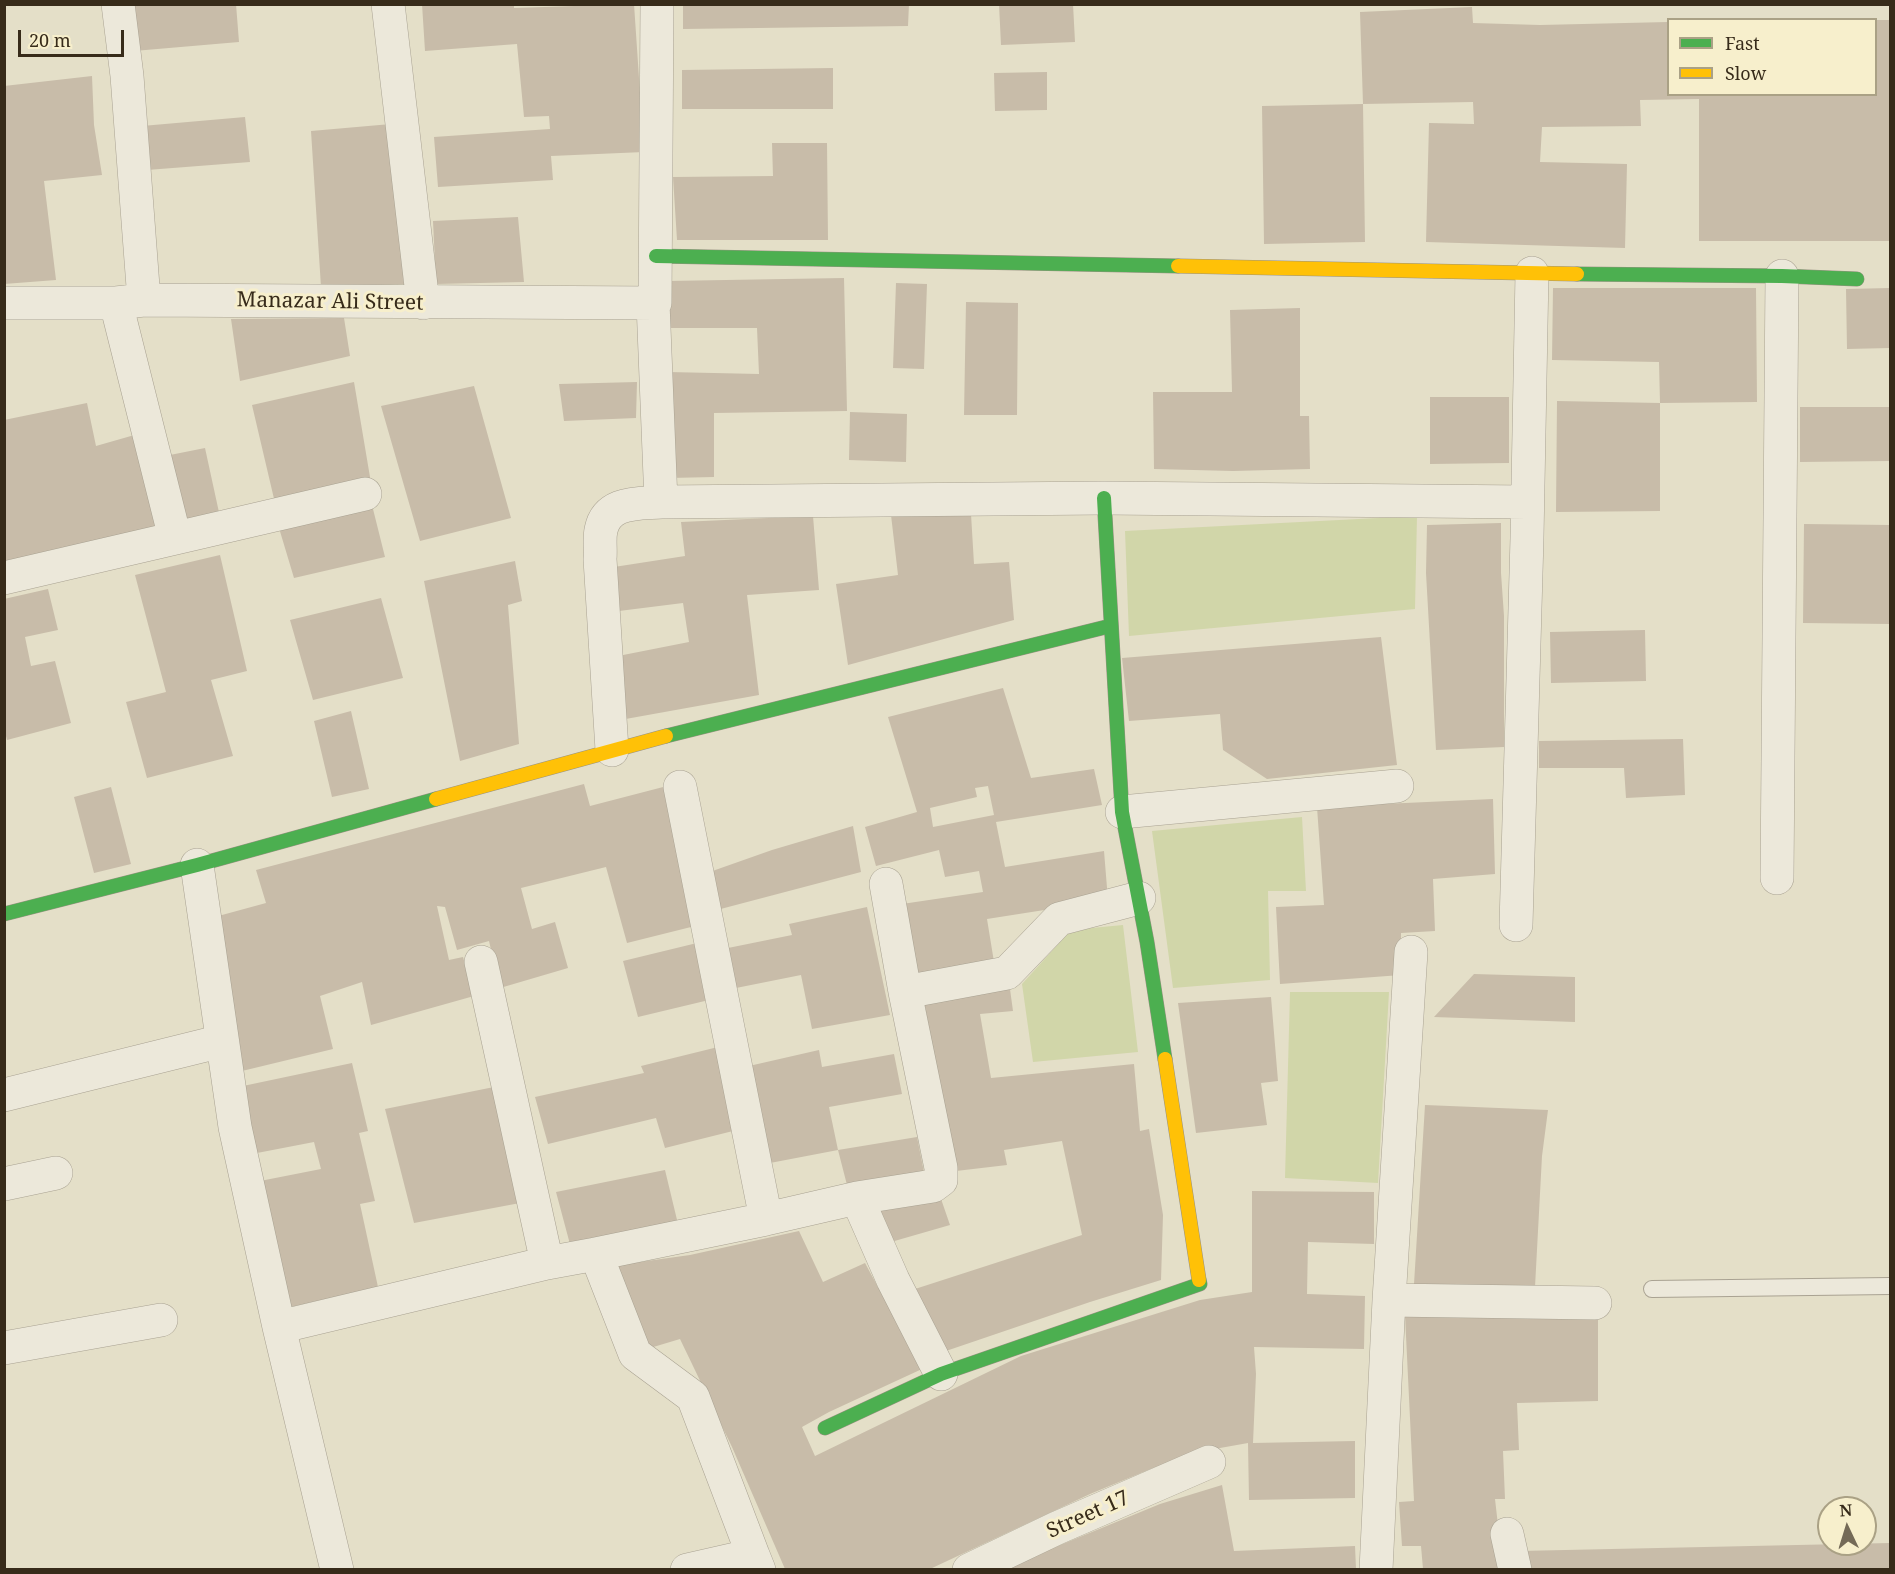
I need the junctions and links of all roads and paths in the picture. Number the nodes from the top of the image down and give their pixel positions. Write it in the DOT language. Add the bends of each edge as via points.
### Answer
graph roads {
  1 [pos="118,4"];
  2 [pos="388,4"];
  3 [pos="657,4"];
  4 [pos="656,256"];
  5 [pos="1532,273"];
  6 [pos="1782,276"];
  7 [pos="1857,279"];
  8 [pos="130,301"];
  9 [pos="4,303"];
  10 [pos="423,303"];
  11 [pos="654,303"];
  12 [pos="365,494"];
  13 [pos="1104,498"];
  14 [pos="661,502"];
  15 [pos="1527,502"];
  16 [pos="175,538"];
  17 [pos="4,578"];
  18 [pos="1110,626"];
  19 [pos="612,750"];
  20 [pos="1397,786"];
  21 [pos="680,787"];
  22 [pos="1122,812"];
  23 [pos="197,865"];
  24 [pos="1777,878"];
  25 [pos="886,884"];
  26 [pos="1139,898"];
  27 [pos="4,914"];
  28 [pos="1516,925"];
  29 [pos="1412,952"];
  30 [pos="481,962"];
  31 [pos="905,992"];
  32 [pos="222,1041"];
  33 [pos="4,1095"];
  34 [pos="56,1173"];
  35 [pos="4,1184"];
  36 [pos="857,1198"];
  37 [pos="766,1219"];
  38 [pos="596,1254"];
  39 [pos="547,1263"];
  40 [pos="1890,1286"];
  41 [pos="1652,1289"];
  42 [pos="1389,1300"];
  43 [pos="1595,1303"];
  44 [pos="161,1320"];
  45 [pos="279,1327"];
  46 [pos="4,1348"];
  47 [pos="941,1374"];
  48 [pos="825,1428"];
  49 [pos="1209,1462"];
  50 [pos="1507,1534"];
  51 [pos="756,1562"];
  52 [pos="337,1569"];
  53 [pos="687,1569"];
  54 [pos="969,1569"];
  55 [pos="1376,1569"];
  56 [pos="1515,1569"];
  1 -- 8 [label="street" via="127,76"];
  2 -- 10 [label="street"];
  3 -- 4 [label="street"];
  4 -- 5 [label="street"];
  4 -- 11 [label="street"];
  5 -- 6 [label="street"];
  5 -- 15 [label="street"];
  6 -- 7 [label="street"];
  6 -- 24 [label="street"];
  8 -- 9 [label="street, Manazar Ali Street"];
  8 -- 10 [label="street, Manazar Ali Street"];
  8 -- 16 [label="street"];
  10 -- 11 [label="street, Manazar Ali Street"];
  11 -- 14 [label="street"];
  12 -- 16 [label="street"];
  13 -- 14 [label="street"];
  13 -- 15 [label="street"];
  13 -- 18 [label="street"];
  14 -- 19 [label="street" via="624,504 609,513 601,529"];
  15 -- 28 [label="street"];
  16 -- 17 [label="street"];
  18 -- 19 [label="street"];
  18 -- 22 [label="street"];
  19 -- 23 [label="street"];
  20 -- 22 [label="street"];
  21 -- 37 [label="street"];
  22 -- 26 [label="street"];
  23 -- 27 [label="street"];
  23 -- 32 [label="street"];
  25 -- 31 [label="street"];
  26 -- 31 [label="street" via="1059,920 1007,973"];
  26 -- 47 [label="street" via="1200,1284"];
  29 -- 42 [label="street"];
  30 -- 39 [label="street"];
  31 -- 36 [label="street" via="941,1180 933,1186"];
  32 -- 33 [label="street"];
  32 -- 45 [label="street" via="235,1126"];
  34 -- 35 [label="street"];
  36 -- 37 [label="street"];
  36 -- 47 [label="street"];
  37 -- 38 [label="street"];
  38 -- 39 [label="street"];
  38 -- 51 [label="street" via="635,1354 693,1397"];
  39 -- 45 [label="street"];
  40 -- 41 [label="lane"];
  42 -- 43 [label="street"];
  42 -- 55 [label="street"];
  44 -- 46 [label="street"];
  45 -- 52 [label="street"];
  47 -- 48 [label="street"];
  49 -- 54 [label="street, Street 17"];
  50 -- 56 [label="street"];
  51 -- 53 [label="street"];
}
